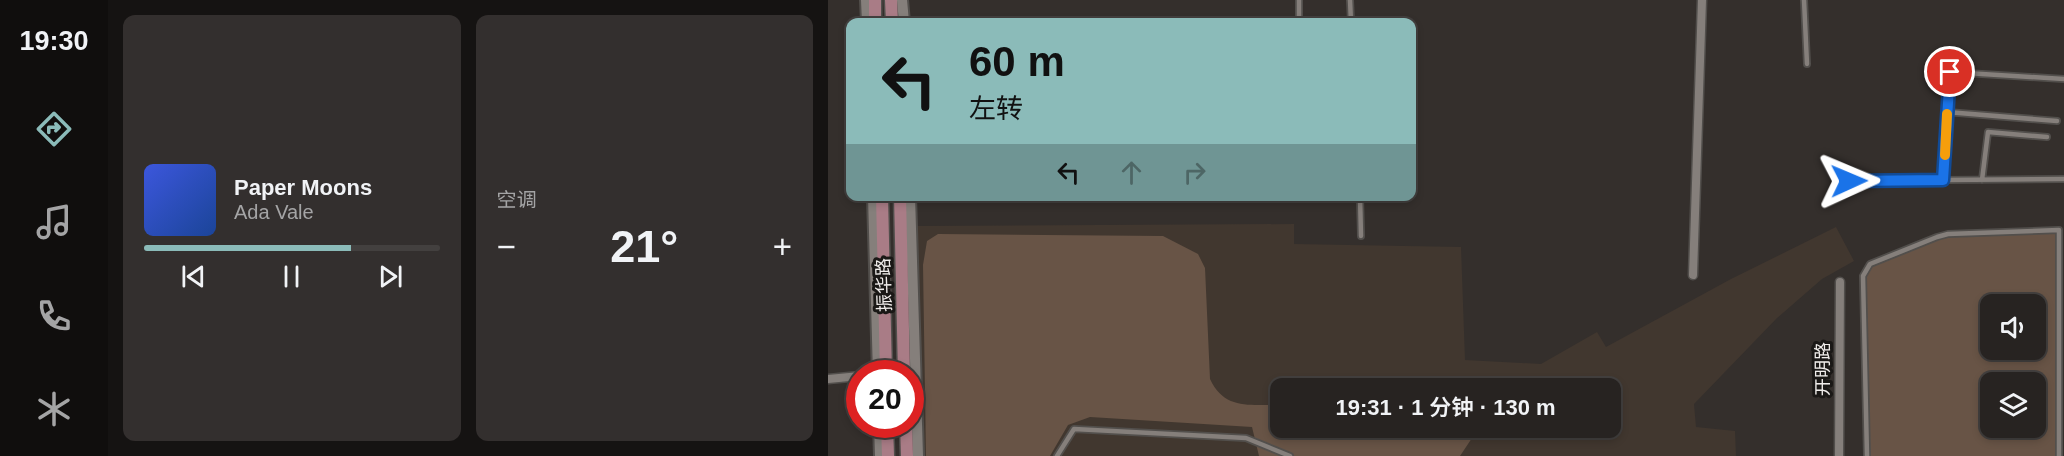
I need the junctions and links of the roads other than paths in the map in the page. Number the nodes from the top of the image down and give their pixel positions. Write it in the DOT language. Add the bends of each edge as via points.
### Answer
graph roads {
  1 [pos="866,0"];
  2 [pos="874,0"];
  3 [pos="891,0"];
  4 [pos="902,0"];
  5 [pos="1299,0"];
  6 [pos="1350,0"];
  7 [pos="1702,0"];
  8 [pos="1804,0"];
  9 [pos="867,18"];
  10 [pos="875,18"];
  11 [pos="892,18"];
  12 [pos="904,18"];
  13 [pos="1299,18"];
  14 [pos="1351,18"];
  15 [pos="1807,64"];
  16 [pos="2064,79"];
  17 [pos="1947,112"];
  18 [pos="2057,122"];
  19 [pos="2047,137"];
  20 [pos="2064,179"];
  21 [pos="1943,180"];
  22 [pos="1982,180"];
  23 [pos="1849,181"];
  24 [pos="873,201"];
  25 [pos="882,201"];
  26 [pos="900,201"];
  27 [pos="910,201"];
  28 [pos="1360,201"];
  29 [pos="1361,236"];
  30 [pos="1693,275"];
  31 [pos="1840,282"];
  32 [pos="878,360"];
  33 [pos="886,360"];
  34 [pos="904,360"];
  35 [pos="846,377"];
  36 [pos="828,379"];
  37 [pos="879,438"];
  38 [pos="887,438"];
  39 [pos="906,438"];
  40 [pos="880,456"];
  41 [pos="888,456"];
  42 [pos="907,456"];
  43 [pos="918,456"];
  44 [pos="1057,456"];
  45 [pos="1290,456"];
  46 [pos="1839,456"];
  47 [pos="1866,456"];
  48 [pos="2059,456"];
  1 -- 9 [label="street"];
  2 -- 10 [label="main road"];
  3 -- 11 [label="main road"];
  4 -- 12 [label="street"];
  5 -- 13 [label="lane"];
  6 -- 14 [label="lane"];
  7 -- 30 [label="street"];
  8 -- 15 [label="lane"];
  16 -- 17 [label="lane" via="1950,72"];
  17 -- 18 [label="lane"];
  17 -- 21 [label="lane"];
  19 -- 22 [label="lane" via="1988,132"];
  20 -- 22 [label="lane"];
  21 -- 22 [label="lane"];
  21 -- 23 [label="lane"];
  24 -- 32 [label="street"];
  25 -- 33 [label="main road, 振华路"];
  26 -- 34 [label="main road, 振华路"];
  27 -- 43 [label="street"];
  28 -- 29 [label="lane"];
  31 -- 46 [label="street, 开明路"];
  35 -- 36 [label="street"];
  37 -- 40 [label="street"];
  38 -- 41 [label="main road"];
  39 -- 42 [label="main road"];
  44 -- 45 [label="lane" via="1074,429 1246,438"];
  47 -- 48 [label="lane" via="1863,276 1870,264 1948,234 2059,230"];
}
